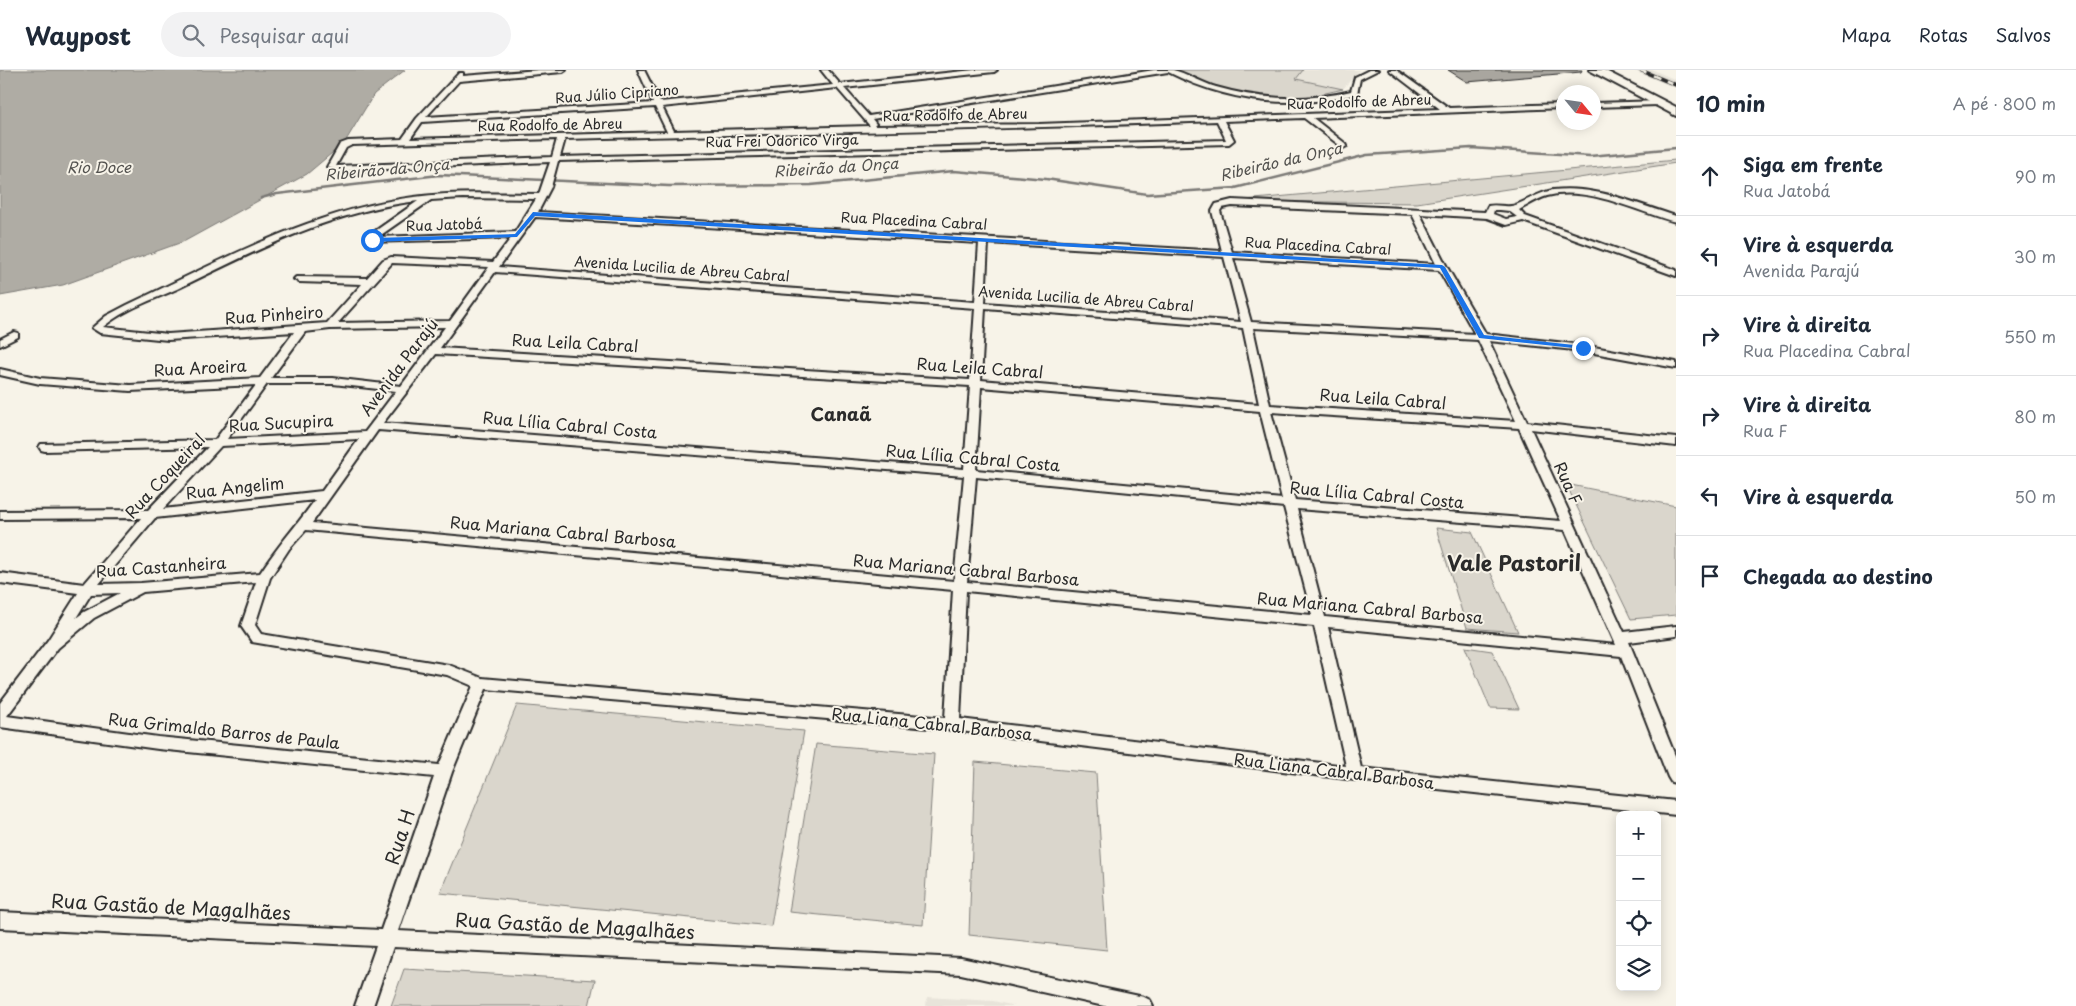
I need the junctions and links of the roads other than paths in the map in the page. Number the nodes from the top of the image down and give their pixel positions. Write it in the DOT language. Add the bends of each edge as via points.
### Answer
graph roads {
  1 [pos="465,70"];
  2 [pos="563,70"];
  3 [pos="641,70"];
  4 [pos="824,70"];
  5 [pos="994,70"];
  6 [pos="1168,70"];
  7 [pos="1375,70"];
  8 [pos="1392,70"];
  9 [pos="1595,70"];
  10 [pos="456,79"];
  11 [pos="837,86"];
  12 [pos="1308,99"];
  13 [pos="1658,103"];
  14 [pos="656,105"];
  15 [pos="1601,105"];
  16 [pos="1556,106"];
  17 [pos="1448,111"];
  18 [pos="1676,112"];
  19 [pos="1329,116"];
  20 [pos="1307,117"];
  21 [pos="867,118"];
  22 [pos="420,120"];
  23 [pos="1220,120"];
  24 [pos="875,128"];
  25 [pos="672,135"];
  26 [pos="1045,137"];
  27 [pos="561,138"];
  28 [pos="405,141"];
  29 [pos="826,141"];
  30 [pos="1343,146"];
  31 [pos="556,159"];
  32 [pos="335,168"];
  33 [pos="545,192"];
  34 [pos="429,198"];
  35 [pos="1414,210"];
  36 [pos="1512,210"];
  37 [pos="533,214"];
  38 [pos="1489,215"];
  39 [pos="1522,218"];
  40 [pos="1676,219"];
  41 [pos="517,235"];
  42 [pos="984,239"];
  43 [pos="1228,255"];
  44 [pos="494,267"];
  45 [pos="1442,267"];
  46 [pos="1676,273"];
  47 [pos="299,279"];
  48 [pos="369,281"];
  49 [pos="978,304"];
  50 [pos="452,324"];
  51 [pos="1247,325"];
  52 [pos="330,326"];
  53 [pos="302,330"];
  54 [pos="14,335"];
  55 [pos="1482,337"];
  56 [pos="0,343"];
  57 [pos="433,351"];
  58 [pos="1676,364"];
  59 [pos="0,372"];
  60 [pos="264,381"];
  61 [pos="975,382"];
  62 [pos="403,389"];
  63 [pos="1265,408"];
  64 [pos="1523,425"];
  65 [pos="372,430"];
  66 [pos="1676,442"];
  67 [pos="218,443"];
  68 [pos="45,447"];
  69 [pos="970,473"];
  70 [pos="324,495"];
  71 [pos="1290,504"];
  72 [pos="151,514"];
  73 [pos="0,516"];
  74 [pos="303,526"];
  75 [pos="1568,526"];
  76 [pos="264,577"];
  77 [pos="0,578"];
  78 [pos="960,586"];
  79 [pos="141,588"];
  80 [pos="87,589"];
  81 [pos="1320,622"];
  82 [pos="1676,631"];
  83 [pos="53,644"];
  84 [pos="1624,645"];
  85 [pos="482,683"];
  86 [pos="0,714"];
  87 [pos="0,721"];
  88 [pos="952,724"];
  89 [pos="444,772"];
  90 [pos="1356,774"];
  91 [pos="1676,777"];
  92 [pos="1676,808"];
  93 [pos="0,920"];
  94 [pos="388,938"];
  95 [pos="364,1006"];
  96 [pos="1144,1006"];
  1 -- 10 [label="street"];
  2 -- 10 [label="street"];
  3 -- 14 [label="street"];
  4 -- 11 [label="street"];
  5 -- 11 [label="street, Rua Júlio Cipriano"];
  6 -- 12 [label="street" via="1185,80 1240,96"];
  6 -- 21 [label="street" via="1097,77"];
  7 -- 12 [label="street" via="1357,78 1354,92"];
  8 -- 17 [label="street"];
  9 -- 13 [label="main road"];
  10 -- 22 [label="street"];
  11 -- 14 [label="street, Rua Júlio Cipriano"];
  11 -- 21 [label="street"];
  12 -- 19 [label="street"];
  13 -- 15 [label="street"];
  13 -- 18 [label="main road"];
  14 -- 22 [label="street, Rua Júlio Cipriano"];
  14 -- 25 [label="street"];
  16 -- 17 [label="street, Rua Rodolfo de Abreu"];
  17 -- 19 [label="street, Rua Rodolfo de Abreu"];
  19 -- 20 [label="street, Rua Rodolfo de Abreu"];
  20 -- 23 [label="street, Rua Rodolfo de Abreu"];
  20 -- 30 [label="street"];
  21 -- 24 [label="street"];
  22 -- 28 [label="street"];
  23 -- 26 [label="street, Rua Rodolfo de Abreu"];
  23 -- 26 [label="street, Rua Frei Odorico Virga" via="1230,142"];
  24 -- 26 [label="street, Rua Rodolfo de Abreu"];
  24 -- 29 [label="street, Rua Rodolfo de Abreu"];
  25 -- 27 [label="street, Rua Rodolfo de Abreu"];
  25 -- 29 [label="street, Rua Rodolfo de Abreu"];
  26 -- 29 [label="street, Rua Frei Odorico Virga"];
  27 -- 28 [label="street, Rua Rodolfo de Abreu"];
  27 -- 31 [label="street, Avenida Parajú"];
  28 -- 32 [label="street, Rua Rodolfo de Abreu" via="347,144 331,167"];
  29 -- 31 [label="street, Rua Frei Odorico Virga"];
  31 -- 32 [label="street, Rua Frei Odorico Virga"];
  31 -- 33 [label="street, Avenida Parajú"];
  33 -- 34 [label="street"];
  33 -- 37 [label="street, Avenida Parajú"];
  34 -- 41 [label="street, Rua Jatobá" via="372,240"];
  34 -- 53 [label="street, Rua Pinheiro" via="390,204 307,225 119,314 97,328 168,337"];
  35 -- 38 [label="street"];
  35 -- 43 [label="street" via="1224,204 1216,211"];
  35 -- 45 [label="street, Rua F"];
  36 -- 38 [label="street" via="1495,208 1489,210"];
  36 -- 39 [label="street"];
  36 -- 40 [label="street" via="1549,193 1568,191"];
  37 -- 41 [label="street, Avenida Parajú"];
  37 -- 42 [label="street, Rua Placedina Cabral"];
  38 -- 39 [label="street" via="1508,222 1518,222"];
  39 -- 46 [label="street"];
  41 -- 44 [label="street, Avenida Parajú"];
  42 -- 43 [label="street, Rua Placedina Cabral"];
  42 -- 49 [label="street"];
  43 -- 45 [label="street, Rua Placedina Cabral"];
  43 -- 51 [label="street"];
  44 -- 48 [label="street, Avenida Lucilia de Abreu Cabral" via="391,260"];
  44 -- 49 [label="street, Avenida Lucilia de Abreu Cabral"];
  44 -- 50 [label="street, Avenida Parajú"];
  45 -- 55 [label="street, Rua F"];
  47 -- 48 [label="street"];
  48 -- 52 [label="street"];
  49 -- 51 [label="street, Avenida Lucilia de Abreu Cabral"];
  49 -- 61 [label="street"];
  50 -- 52 [label="street, Rua Pinheiro"];
  50 -- 57 [label="street, Avenida Parajú"];
  51 -- 55 [label="street, Avenida Lucilia de Abreu Cabral"];
  51 -- 63 [label="street"];
  52 -- 53 [label="street, Rua Pinheiro"];
  53 -- 60 [label="street, Rua Coqueiral"];
  54 -- 56 [label="street"];
  55 -- 58 [label="street, Avenida Lucilia de Abreu Cabral" via="1583,348"];
  55 -- 64 [label="street, Rua F"];
  57 -- 61 [label="street, Rua Leila Cabral"];
  57 -- 62 [label="street, Avenida Parajú"];
  59 -- 60 [label="street, Rua Aroeira" via="40,381 130,388"];
  60 -- 62 [label="street, Rua Aroeira" via="333,381"];
  60 -- 67 [label="street, Rua Coqueiral"];
  61 -- 63 [label="street, Rua Leila Cabral"];
  61 -- 69 [label="street"];
  62 -- 65 [label="street, Avenida Parajú"];
  63 -- 64 [label="street, Rua Leila Cabral"];
  63 -- 71 [label="street"];
  64 -- 66 [label="street, Rua Leila Cabral"];
  64 -- 75 [label="street, Rua F"];
  65 -- 67 [label="street, Rua Sucupira"];
  65 -- 69 [label="street, Rua Lília Cabral Costa"];
  65 -- 70 [label="street, Avenida Parajú"];
  67 -- 68 [label="street, Rua Sucupira"];
  67 -- 72 [label="street, Rua Coqueiral"];
  69 -- 71 [label="street, Rua Lília Cabral Costa"];
  69 -- 78 [label="street"];
  70 -- 72 [label="street, Rua Angelim"];
  70 -- 74 [label="street, Avenida Parajú"];
  71 -- 75 [label="street, Rua Lília Cabral Costa"];
  71 -- 81 [label="street"];
  72 -- 73 [label="street, Rua Angelim"];
  72 -- 80 [label="street, Rua Coqueiral"];
  74 -- 76 [label="street, Avenida Parajú"];
  74 -- 78 [label="street, Rua Mariana Cabral Barbosa"];
  75 -- 84 [label="street, Rua F"];
  76 -- 79 [label="street, Rua Castanheira"];
  76 -- 85 [label="street, Rua Liana Cabral Barbosa" via="248,626 257,638 449,670"];
  77 -- 80 [label="street, Rua Castanheira"];
  78 -- 81 [label="street, Rua Mariana Cabral Barbosa"];
  78 -- 88 [label="street"];
  79 -- 80 [label="street, Rua Castanheira"];
  79 -- 83 [label="street" via="89,615"];
  80 -- 83 [label="street, Rua Coqueiral"];
  81 -- 84 [label="street, Rua Mariana Cabral Barbosa"];
  81 -- 90 [label="street"];
  82 -- 84 [label="street, Rua Mariana Cabral Barbosa"];
  83 -- 86 [label="street"];
  84 -- 91 [label="street, Rua F"];
  85 -- 88 [label="street, Rua Liana Cabral Barbosa"];
  85 -- 89 [label="street, Rua H"];
  87 -- 89 [label="street, Rua Grimaldo Barros de Paula" via="158,743"];
  88 -- 90 [label="street, Rua Liana Cabral Barbosa"];
  89 -- 94 [label="street, Rua H"];
  90 -- 92 [label="street, Rua Liana Cabral Barbosa"];
  93 -- 94 [label="street, Rua Gastão de Magalhães"];
  94 -- 95 [label="street, Rua H"];
  94 -- 96 [label="street, Rua Gastão de Magalhães" via="961,966"];
}
